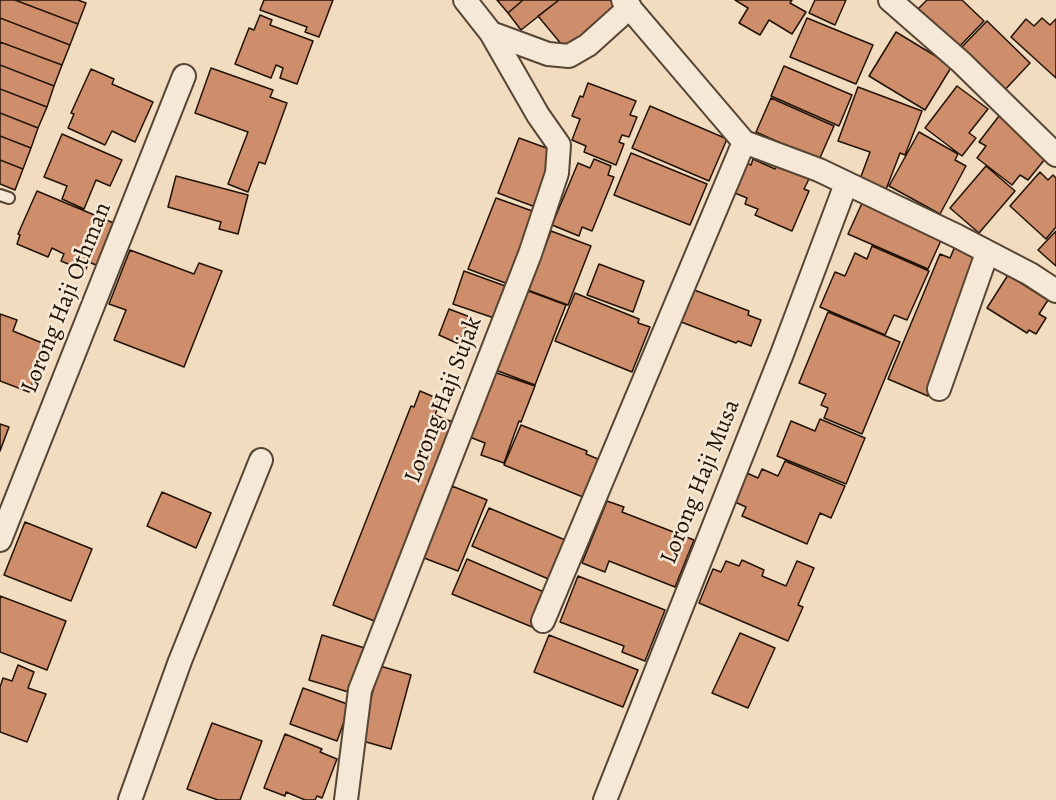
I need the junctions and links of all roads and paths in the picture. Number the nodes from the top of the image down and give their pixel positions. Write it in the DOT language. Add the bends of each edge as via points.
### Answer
graph roads {
  1 [pos="465,0"];
  2 [pos="890,0"];
  3 [pos="627,4"];
  4 [pos="491,33"];
  5 [pos="184,76"];
  6 [pos="744,142"];
  7 [pos="1056,155"];
  8 [pos="846,184"];
  9 [pos="987,253"];
  10 [pos="1056,291"];
  11 [pos="939,389"];
  12 [pos="261,460"];
  13 [pos="0,540"];
  14 [pos="543,621"];
  15 [pos="130,800"];
  16 [pos="346,800"];
  17 [pos="605,800"];
  1 -- 4 [label="street, Lorong Haji Sujak"];
  2 -- 7 [label="street" via="961,62"];
  3 -- 4 [label="street" via="588,45 569,56 548,54"];
  3 -- 6 [label="street"];
  4 -- 16 [label="street, Lorong Haji Sujak" via="558,145 557,173 530,254 360,690"];
  5 -- 13 [label="street, Lorong Haji Othman"];
  6 -- 8 [label="street"];
  6 -- 14 [label="street"];
  8 -- 9 [label="street"];
  8 -- 17 [label="street, Lorong Haji Musa"];
  9 -- 10 [label="street"];
  9 -- 11 [label="street"];
  12 -- 15 [label="street" via="180,661"];
}
